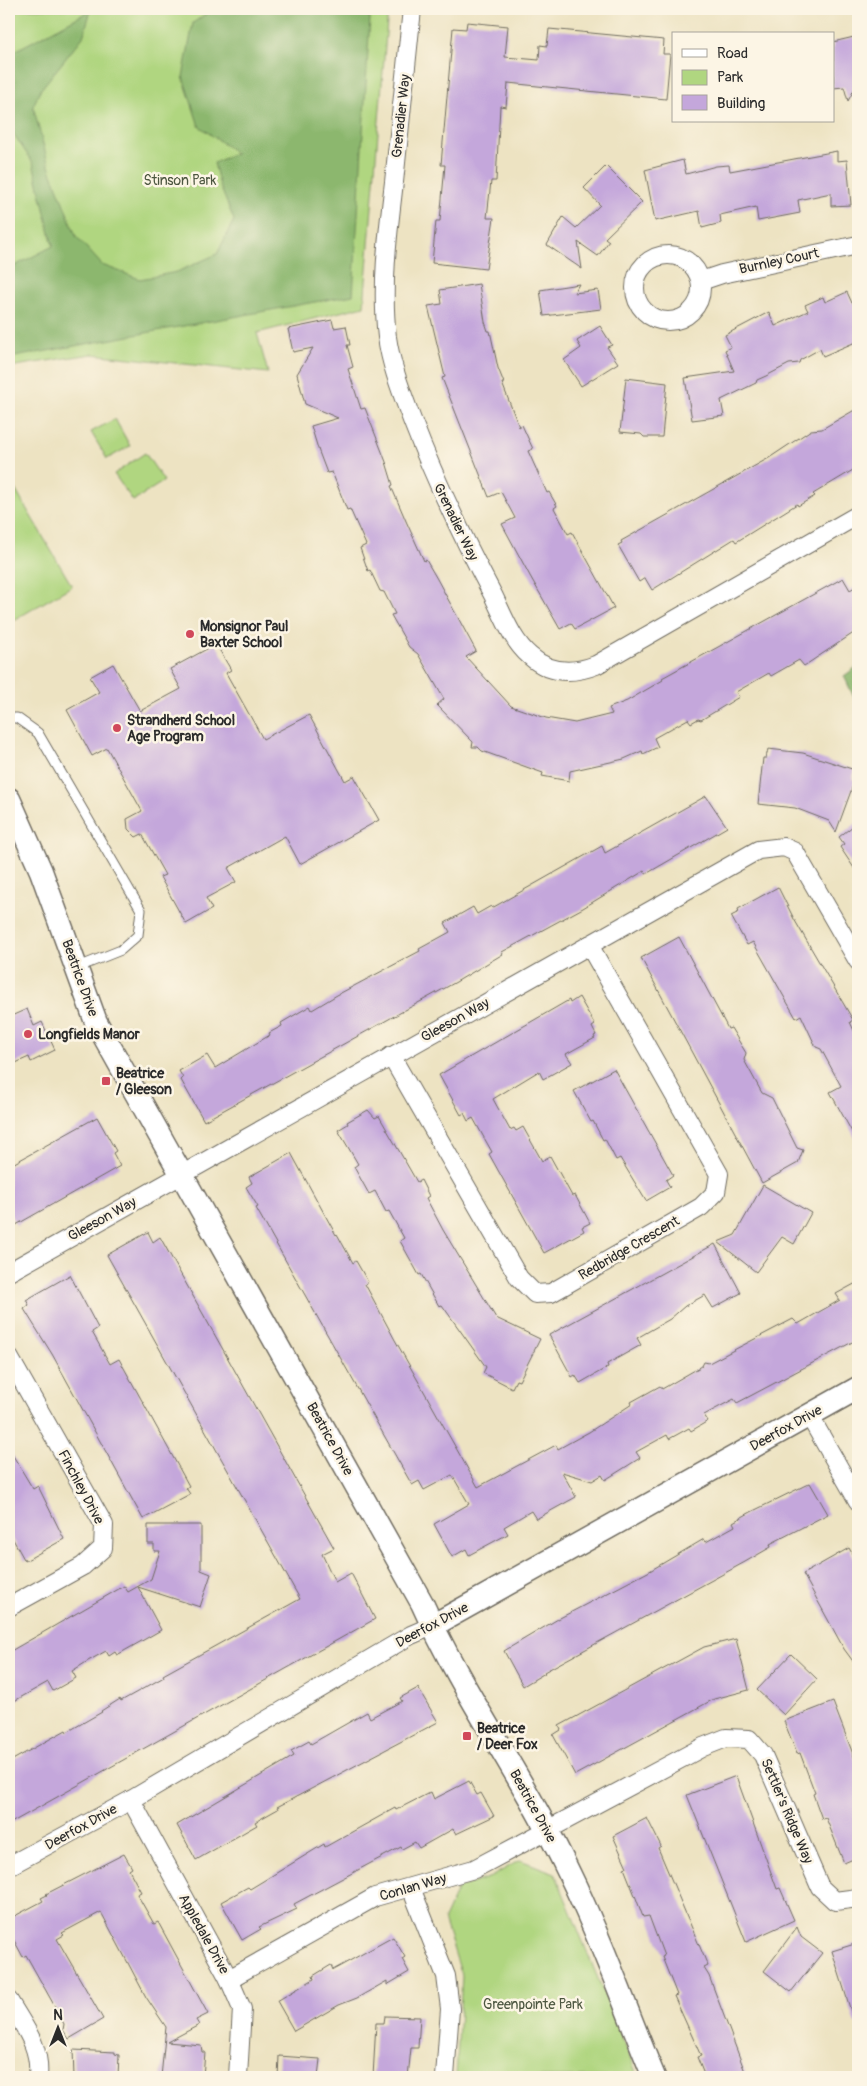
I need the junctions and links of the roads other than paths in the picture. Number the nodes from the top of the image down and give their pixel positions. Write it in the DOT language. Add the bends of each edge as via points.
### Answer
graph roads {
  1 [pos="412,9"];
  2 [pos="858,245"];
  3 [pos="702,282"];
  4 [pos="858,515"];
  5 [pos="9,718"];
  6 [pos="9,799"];
  7 [pos="854,942"];
  8 [pos="589,946"];
  9 [pos="858,961"];
  10 [pos="76,968"];
  11 [pos="391,1056"];
  12 [pos="182,1175"];
  13 [pos="9,1272"];
  14 [pos="9,1357"];
  15 [pos="858,1388"];
  16 [pos="809,1415"];
  17 [pos="858,1501"];
  18 [pos="9,1607"];
  19 [pos="432,1626"];
  20 [pos="131,1800"];
  21 [pos="546,1828"];
  22 [pos="9,1866"];
  23 [pos="411,1888"];
  24 [pos="858,1898"];
  25 [pos="229,1979"];
  26 [pos="9,2001"];
  27 [pos="38,2077"];
  28 [pos="238,2077"];
  29 [pos="445,2077"];
  30 [pos="654,2077"];
  1 -- 4 [label="street, Grenadier Way" via="386,245 387,336 399,386 430,466 469,551 520,646 541,664 554,670 568,672 596,665"];
  2 -- 3 [label="street, Burnley Court" via="722,274"];
  5 -- 10 [label="lane" via="16,718 38,733 141,910 138,935 121,950"];
  6 -- 10 [label="street, Beatrice Drive" via="41,871"];
  7 -- 8 [label="street, Gleeson Way" via="795,852 784,847 758,850"];
  7 -- 9 [label="street, Gleeson Way"];
  8 -- 11 [label="street, Gleeson Way"];
  8 -- 11 [label="street, Redbridge Crescent" via="719,1174 716,1192 701,1207 551,1293 535,1294 519,1278"];
  10 -- 12 [label="street, Beatrice Drive" via="96,1022"];
  11 -- 12 [label="street, Gleeson Way"];
  12 -- 13 [label="street, Gleeson Way"];
  12 -- 19 [label="street, Beatrice Drive"];
  14 -- 18 [label="street, Finchley Drive" via="104,1524 103,1548 83,1566"];
  15 -- 16 [label="street, Deerfox Drive"];
  16 -- 17 [label="street"];
  16 -- 19 [label="street, Deerfox Drive"];
  19 -- 20 [label="street, Deerfox Drive" via="411,1635"];
  19 -- 21 [label="street, Beatrice Drive"];
  20 -- 22 [label="street, Deerfox Drive"];
  20 -- 25 [label="street, Appledale Drive"];
  21 -- 23 [label="street, Conlan Way" via="474,1869"];
  21 -- 24 [label="street, Settler's Ridge Way" via="703,1747 726,1738 749,1740 764,1755 820,1887 835,1901"];
  21 -- 30 [label="street, Beatrice Drive" via="586,1910"];
  23 -- 25 [label="street, Conlan Way" via="375,1898"];
  23 -- 29 [label="street" via="446,1976 450,2009"];
  25 -- 28 [label="street, Appledale Drive" via="242,2009"];
  26 -- 27 [label="street" via="37,2049 40,2062"];
}
